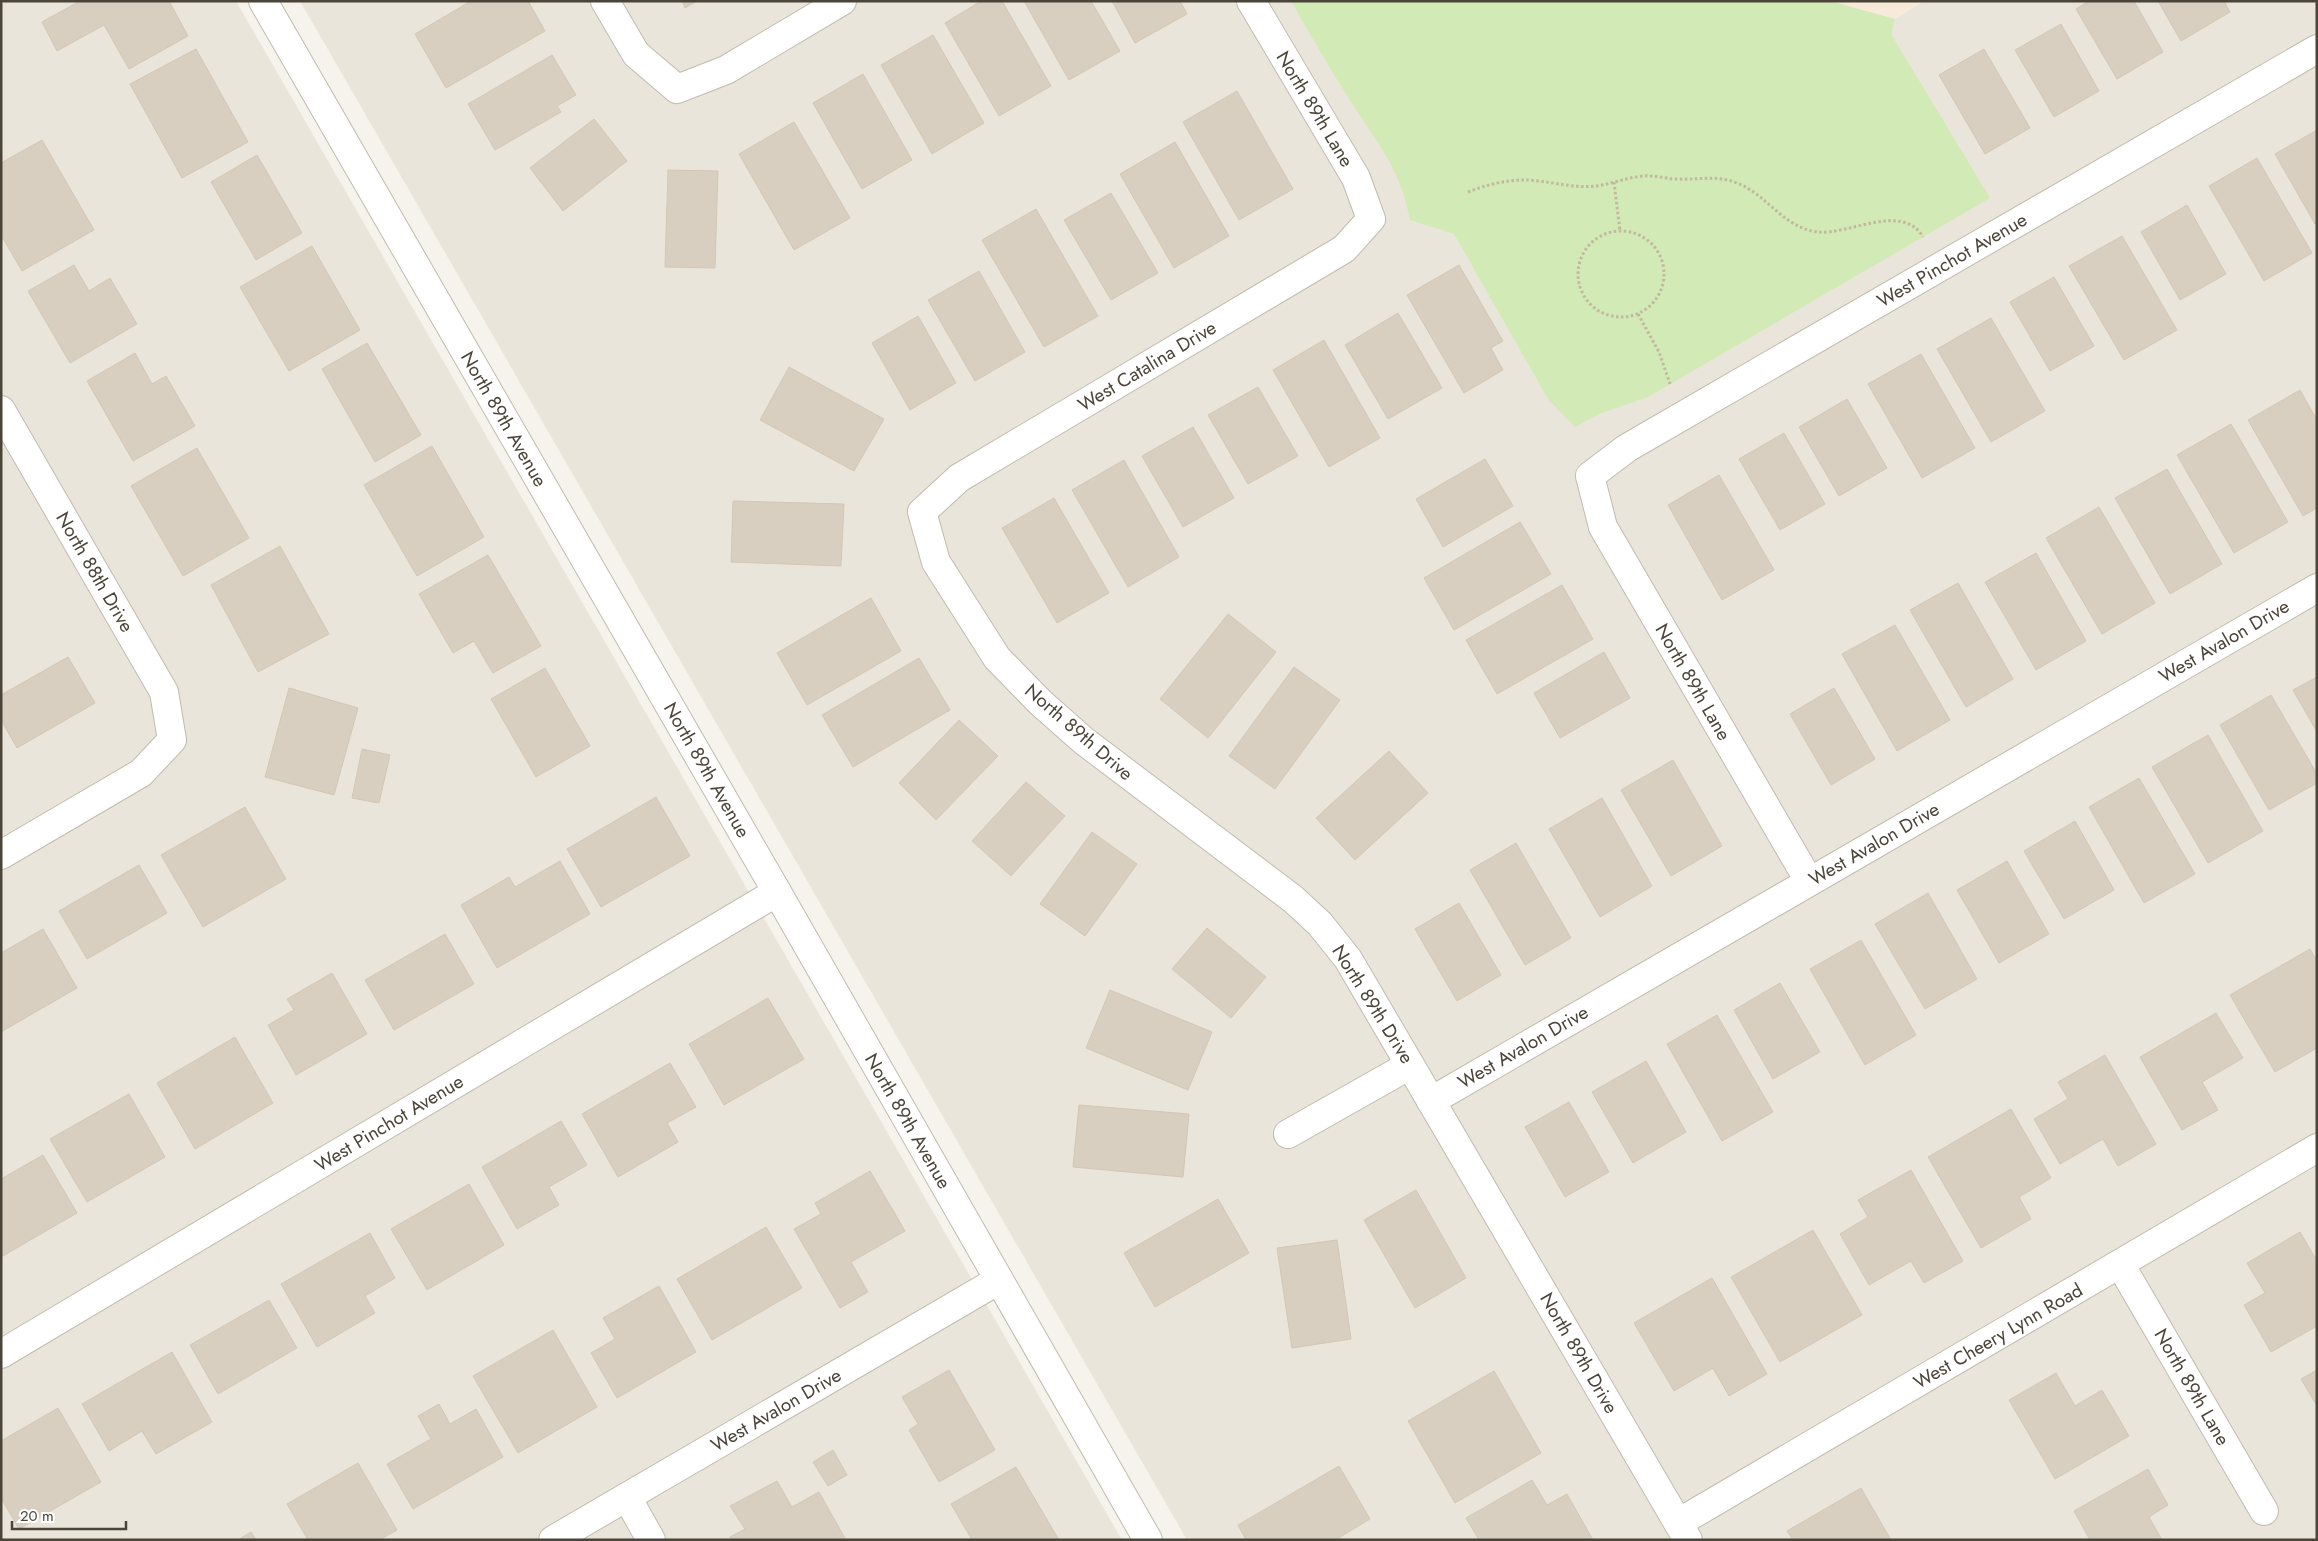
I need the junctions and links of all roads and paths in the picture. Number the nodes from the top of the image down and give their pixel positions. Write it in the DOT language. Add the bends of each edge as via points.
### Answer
graph roads {
  1 [pos="263,1"];
  2 [pos="605,1"];
  3 [pos="842,1"];
  4 [pos="1251,1"];
  5 [pos="2317,49"];
  6 [pos="1614,182"];
  7 [pos="1468,192"];
  8 [pos="1371,219"];
  9 [pos="1620,230"];
  10 [pos="1924,236"];
  11 [pos="1638,314"];
  12 [pos="1670,384"];
  13 [pos="1,410"];
  14 [pos="1590,476"];
  15 [pos="922,512"];
  16 [pos="2317,588"];
  17 [pos="1,855"];
  18 [pos="1809,881"];
  19 [pos="777,892"];
  20 [pos="1410,1065"];
  21 [pos="1431,1101"];
  22 [pos="1288,1134"];
  23 [pos="2317,1148"];
  24 [pos="2120,1264"];
  25 [pos="999,1280"];
  26 [pos="1,1354"];
  27 [pos="627,1496"];
  28 [pos="2264,1511"];
  29 [pos="1683,1531"];
  30 [pos="552,1540"];
  31 [pos="651,1540"];
  32 [pos="1148,1540"];
  1 -- 19 [label="street, North 89th Avenue"];
  2 -- 3 [label="street" via="636,54 677,89 726,70"];
  4 -- 8 [label="street, North 89th Lane" via="1356,178"];
  5 -- 14 [label="street, West Pinchot Avenue" via="1627,448"];
  6 -- 7 [label="path" via="1594,187 1523,180 1488,185"];
  6 -- 9 [label="path"];
  6 -- 10 [label="path" via="1644,176 1680,180 1709,177 1733,181 1746,186 1785,220 1803,229 1819,232 1879,222 1909,222"];
  8 -- 15 [label="street, West Catalina Drive" via="1344,249 959,478"];
  9 -- 11 [label="path" via="1648,240 1658,251 1663,264 1660,294"];
  9 -- 11 [label="path" via="1593,240 1578,266 1578,280 1581,293 1600,312 1612,317"];
  11 -- 12 [label="path" via="1659,352"];
  13 -- 17 [label="street, North 88th Drive" via="164,692 172,740 142,773"];
  14 -- 18 [label="street, North 89th Lane" via="1603,526"];
  15 -- 20 [label="street, North 89th Drive" via="936,562 997,658 1084,741 1293,899 1320,924 1348,959"];
  16 -- 18 [label="street, West Avalon Drive"];
  18 -- 21 [label="street, West Avalon Drive"];
  19 -- 25 [label="street, North 89th Avenue"];
  19 -- 26 [label="street, West Pinchot Avenue"];
  20 -- 21 [label="street, North 89th Drive"];
  20 -- 22 [label="street"];
  21 -- 29 [label="street, North 89th Drive"];
  23 -- 24 [label="street, West Cheery Lynn Road"];
  24 -- 28 [label="street, North 89th Lane"];
  24 -- 29 [label="street, West Cheery Lynn Road"];
  25 -- 27 [label="street, West Avalon Drive"];
  25 -- 32 [label="street, North 89th Avenue"];
  27 -- 30 [label="street, West Avalon Drive"];
  27 -- 31 [label="street"];
}
